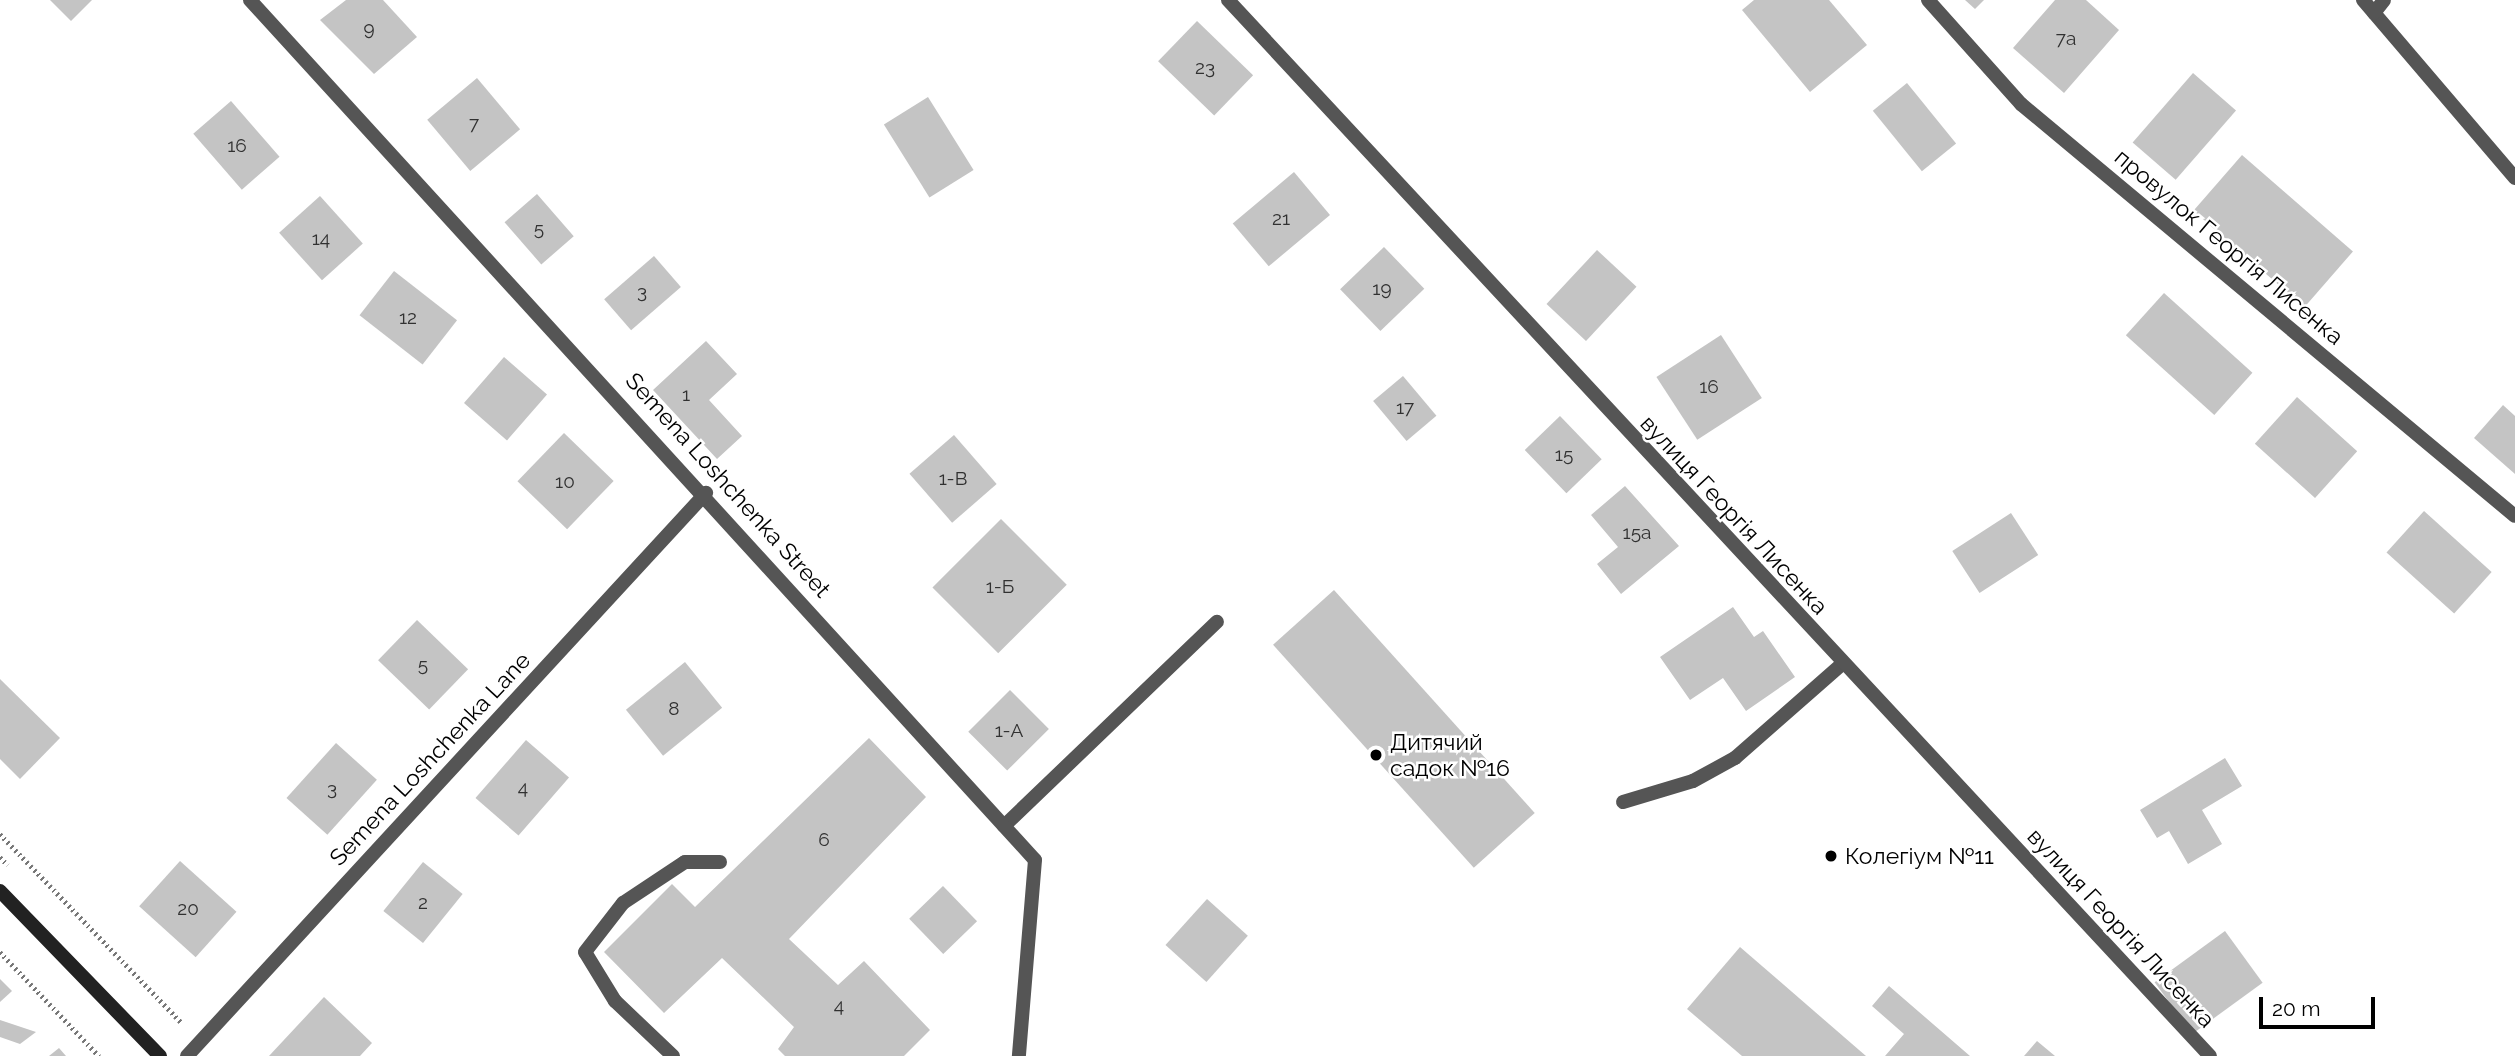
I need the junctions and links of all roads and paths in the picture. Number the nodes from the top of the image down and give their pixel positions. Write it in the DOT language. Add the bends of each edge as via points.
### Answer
graph roads {
  1 [pos="250,0"];
  2 [pos="1228,0"];
  3 [pos="1928,0"];
  4 [pos="2363,0"];
  5 [pos="2384,0"];
  6 [pos="2374,13"];
  7 [pos="2515,178"];
  8 [pos="706,493"];
  9 [pos="2515,516"];
  10 [pos="1217,622"];
  11 [pos="1841,664"];
  12 [pos="1623,802"];
  13 [pos="1004,826"];
  14 [pos="0,834"];
  15 [pos="720,862"];
  16 [pos="0,891"];
  17 [pos="0,952"];
  18 [pos="200,1043"];
  19 [pos="99,1056"];
  20 [pos="160,1056"];
  21 [pos="187,1056"];
  22 [pos="673,1056"];
  23 [pos="1019,1056"];
  24 [pos="2210,1056"];
  1 -- 8 [label="street, Semena Loshchenka Street"];
  2 -- 11 [label="street, вулиця Георгія Лисенка"];
  3 -- 9 [label="street, провулок Георгія Лисенка" via="2021,104"];
  4 -- 6 [label="street"];
  5 -- 6 [label="street"];
  6 -- 7 [label="street"];
  8 -- 13 [label="street, Semena Loshchenka Street"];
  8 -- 18 [label="street, Semena Loshchenka Lane"];
  10 -- 13 [label="street"];
  11 -- 12 [label="street" via="1735,758 1693,780"];
  11 -- 24 [label="street, вулиця Георгія Лисенка"];
  13 -- 23 [label="street, Semena Loshchenka Street" via="1035,860"];
  14 -- 18 [label="path"];
  15 -- 22 [label="street" via="685,862 623,903 586,952 615,1001"];
  16 -- 20 [label="main road"];
  17 -- 19 [label="path"];
  18 -- 21 [label="street, Semena Loshchenka Lane"];
}
